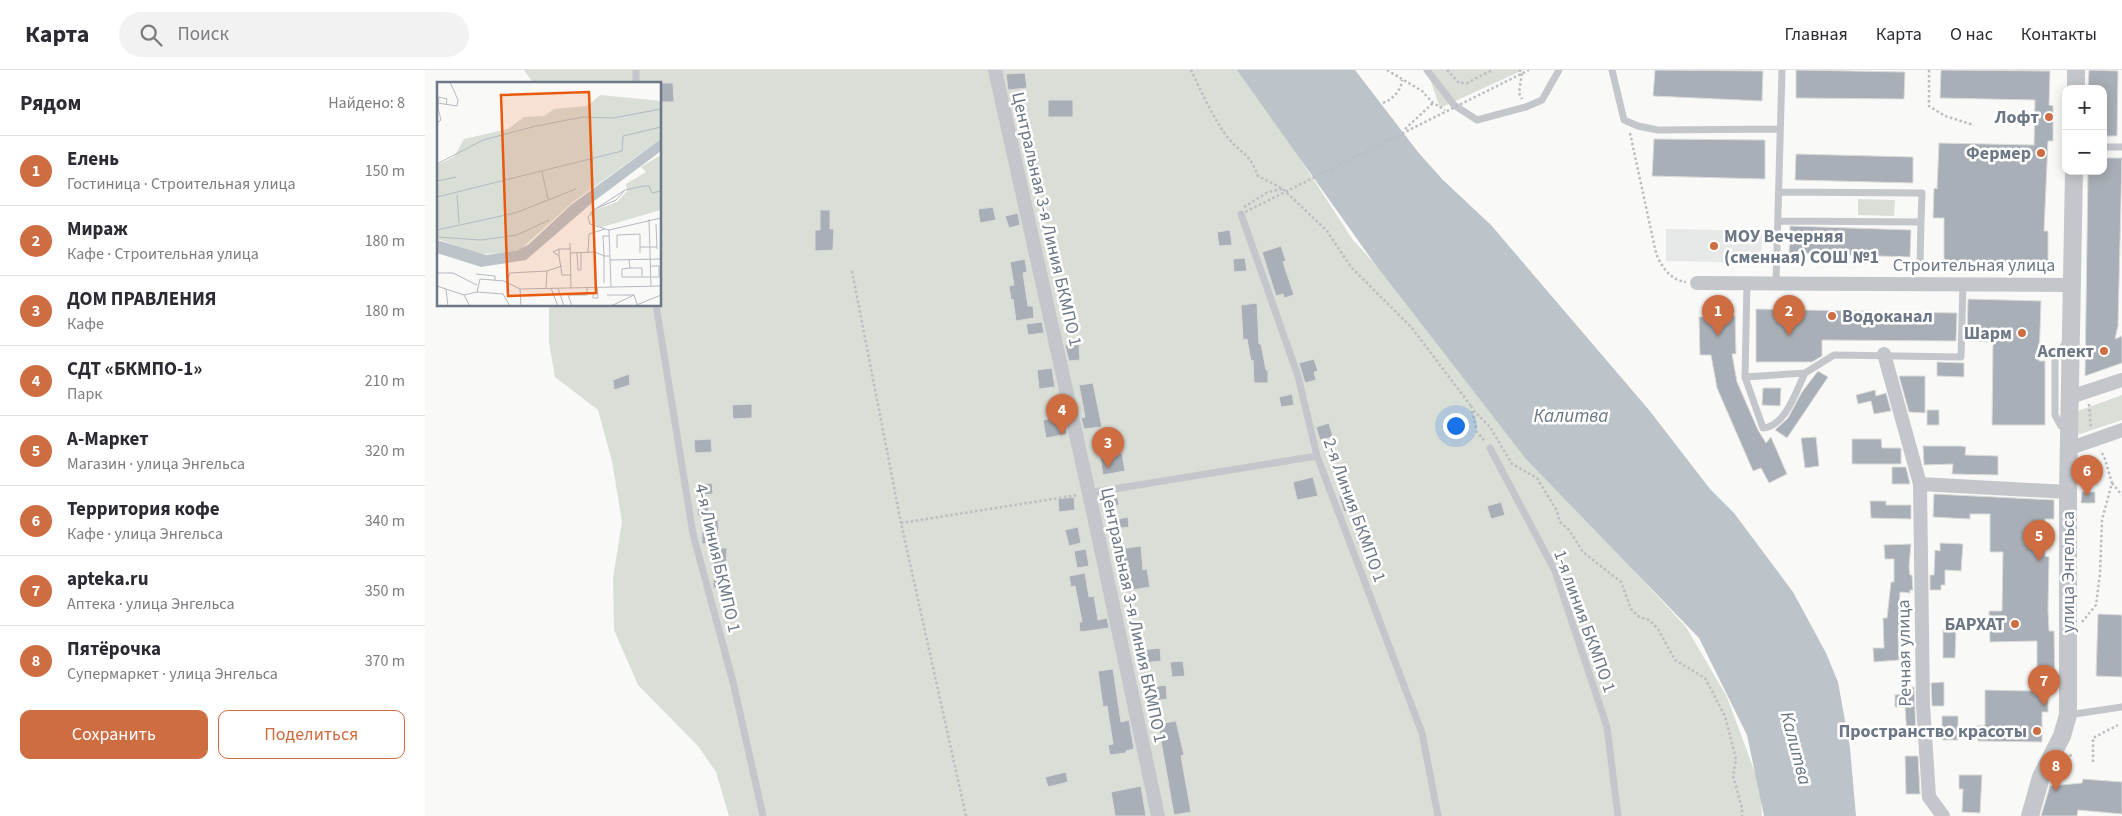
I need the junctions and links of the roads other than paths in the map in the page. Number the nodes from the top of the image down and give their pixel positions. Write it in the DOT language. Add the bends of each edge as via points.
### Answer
graph roads {
  1 [pos="995,70"];
  2 [pos="1427,70"];
  3 [pos="1559,70"];
  4 [pos="1612,70"];
  5 [pos="1782,70"];
  6 [pos="2076,70"];
  7 [pos="2076,85"];
  8 [pos="1780,129"];
  9 [pos="2107,147"];
  10 [pos="2122,147"];
  11 [pos="2074,175"];
  12 [pos="1779,192"];
  13 [pos="1241,214"];
  14 [pos="1778,221"];
  15 [pos="1921,222"];
  16 [pos="1919,264"];
  17 [pos="1697,283"];
  18 [pos="1747,283"];
  19 [pos="1776,283"];
  20 [pos="1963,284"];
  21 [pos="2072,285"];
  22 [pos="656,306"];
  23 [pos="2071,335"];
  24 [pos="1884,354"];
  25 [pos="1805,373"];
  26 [pos="1745,376"];
  27 [pos="2122,380"];
  28 [pos="2070,397"];
  29 [pos="2122,430"];
  30 [pos="2069,441"];
  31 [pos="1491,448"];
  32 [pos="1317,456"];
  33 [pos="1920,484"];
  34 [pos="2068,492"];
  35 [pos="1089,493"];
  36 [pos="2122,707"];
  37 [pos="2068,715"];
  38 [pos="763,816"];
  39 [pos="1158,816"];
  40 [pos="1438,816"];
  41 [pos="1618,816"];
  42 [pos="1943,816"];
  43 [pos="2030,816"];
  1 -- 35 [label="street, Центральная 3-я Линия БКМПО 1"];
  2 -- 3 [label="lane" via="1454,105 1477,120 1542,100"];
  4 -- 8 [label="lane" via="1624,120 1638,126 1658,130"];
  5 -- 8 [label="lane"];
  6 -- 7 [label="street"];
  8 -- 12 [label="lane"];
  9 -- 10 [label="lane"];
  11 -- 21 [label="street, улица Энгельса"];
  12 -- 14 [label="lane"];
  12 -- 15 [label="lane" via="1922,193"];
  13 -- 32 [label="lane, 2-я Линия БКМПО 1" via="1298,376"];
  14 -- 15 [label="lane"];
  14 -- 19 [label="lane"];
  15 -- 16 [label="lane"];
  17 -- 18 [label="street, Строительная улица"];
  18 -- 19 [label="street, Строительная улица"];
  18 -- 26 [label="lane"];
  19 -- 20 [label="street, Строительная улица"];
  20 -- 21 [label="street, Строительная улица"];
  20 -- 24 [label="lane" via="1961,357"];
  21 -- 23 [label="street, улица Энгельса"];
  22 -- 38 [label="lane, 4-я Линия БКМПО 1" via="693,534 733,682"];
  23 -- 28 [label="street, улица Энгельса"];
  23 -- 30 [label="lane" via="2055,359 2055,415"];
  24 -- 25 [label="lane" via="1835,355"];
  24 -- 33 [label="street, Речная улица"];
  25 -- 26 [label="lane"];
  25 -- 26 [label="lane" via="1781,419 1763,428"];
  27 -- 28 [label="street"];
  28 -- 30 [label="street, улица Энгельса"];
  29 -- 30 [label="street" via="2092,441"];
  30 -- 34 [label="street, улица Энгельса"];
  31 -- 41 [label="lane, 1-я линия БКМПО 1" via="1555,571 1607,727"];
  32 -- 35 [label="lane"];
  32 -- 40 [label="lane, 2-я Линия БКМПО 1" via="1422,734"];
  33 -- 34 [label="street"];
  33 -- 42 [label="street, Речная улица" via="1923,705 1929,798"];
  34 -- 37 [label="street, улица Энгельса"];
  35 -- 39 [label="street, Центральная 3-я Линия БКМПО 1"];
  36 -- 37 [label="lane"];
  37 -- 43 [label="street, улица Энгельса" via="2062,736 2041,777"];
}
